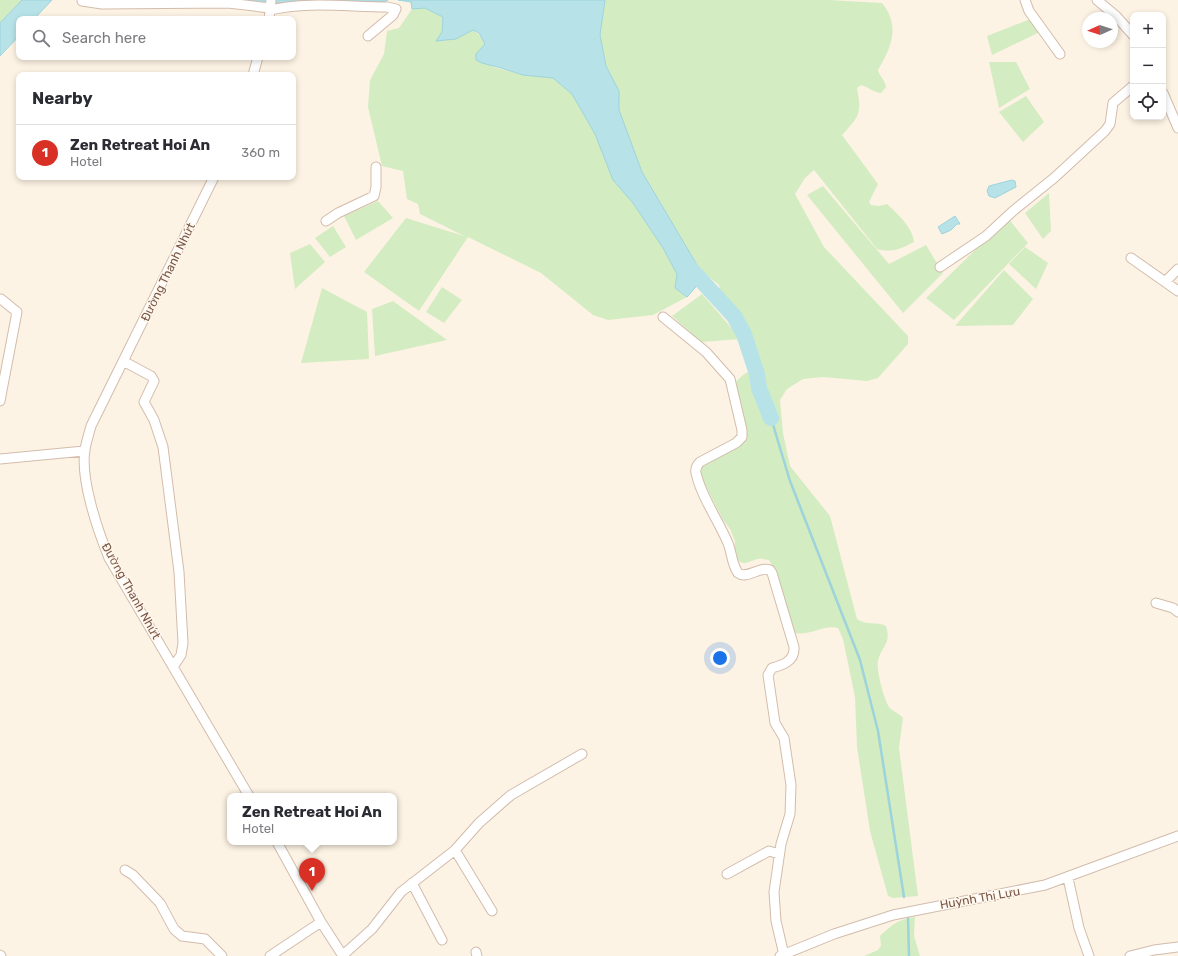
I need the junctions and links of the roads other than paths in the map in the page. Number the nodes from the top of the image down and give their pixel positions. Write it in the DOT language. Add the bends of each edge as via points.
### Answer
graph roads {
  1 [pos="1025,0"];
  2 [pos="82,1"];
  3 [pos="1099,1"];
  4 [pos="270,8"];
  5 [pos="1130,32"];
  6 [pos="368,36"];
  7 [pos="1060,54"];
  8 [pos="257,60"];
  9 [pos="254,72"];
  10 [pos="1130,89"];
  11 [pos="1166,99"];
  12 [pos="1177,121"];
  13 [pos="376,167"];
  14 [pos="213,180"];
  15 [pos="326,220"];
  16 [pos="1131,258"];
  17 [pos="940,267"];
  18 [pos="1178,269"];
  19 [pos="1165,282"];
  20 [pos="1178,291"];
  21 [pos="1,299"];
  22 [pos="663,317"];
  23 [pos="123,361"];
  24 [pos="0,401"];
  25 [pos="84,451"];
  26 [pos="0,459"];
  27 [pos="1156,603"];
  28 [pos="1178,612"];
  29 [pos="173,667"];
  30 [pos="582,754"];
  31 [pos="247,793"];
  32 [pos="1178,836"];
  33 [pos="279,845"];
  34 [pos="455,850"];
  35 [pos="779,854"];
  36 [pos="125,870"];
  37 [pos="727,874"];
  38 [pos="1068,878"];
  39 [pos="412,883"];
  40 [pos="492,912"];
  41 [pos="321,922"];
  42 [pos="442,940"];
  43 [pos="1178,947"];
  44 [pos="1154,953"];
  45 [pos="343,955"];
  46 [pos="782,955"];
  47 [pos="222,956"];
  48 [pos="270,956"];
  49 [pos="1089,956"];
  50 [pos="1130,956"];
  1 -- 7 [label="street"];
  2 -- 4 [label="street" via="102,4 228,3"];
  3 -- 5 [label="street"];
  4 -- 6 [label="street" via="307,5 396,9 393,15"];
  8 -- 9 [label="street"];
  10 -- 17 [label="street" via="1113,103 1110,124 1106,131 986,236"];
  11 -- 12 [label="street"];
  13 -- 15 [label="street" via="374,196"];
  14 -- 23 [label="street, Đường Thanh Nhứt"];
  16 -- 19 [label="street"];
  18 -- 19 [label="street"];
  19 -- 20 [label="street"];
  21 -- 24 [label="street" via="17,312"];
  22 -- 35 [label="street" via="706,352 732,381 742,437 736,443 700,462 696,466 696,472 728,543 738,573 744,575 764,569 772,573 794,647 790,660 772,668 768,675 775,723 784,738 792,785 790,814"];
  23 -- 25 [label="street, Đường Thanh Nhứt" via="91,426"];
  23 -- 29 [label="street" via="151,376 154,382 144,402 159,432 164,452 181,599 183,649"];
  25 -- 26 [label="street"];
  25 -- 29 [label="street, Đường Thanh Nhứt" via="86,478 99,532 110,558"];
  27 -- 28 [label="street"];
  29 -- 31 [label="street, Đường Thanh Nhứt"];
  30 -- 34 [label="street" via="511,795"];
  32 -- 38 [label="street, Huỳnh Thị Lựu"];
  33 -- 41 [label="street"];
  34 -- 39 [label="street"];
  34 -- 40 [label="street"];
  35 -- 37 [label="street" via="769,851"];
  35 -- 46 [label="street" via="774,903"];
  36 -- 47 [label="street" via="160,904 174,929 182,936 205,939"];
  38 -- 46 [label="street, Huỳnh Thị Lựu" via="1023,891 892,915"];
  38 -- 49 [label="street" via="1078,928"];
  39 -- 42 [label="street"];
  39 -- 45 [label="street" via="401,892 372,929"];
  41 -- 45 [label="street"];
  41 -- 48 [label="street"];
  43 -- 44 [label="street"];
  44 -- 50 [label="street"];
}
